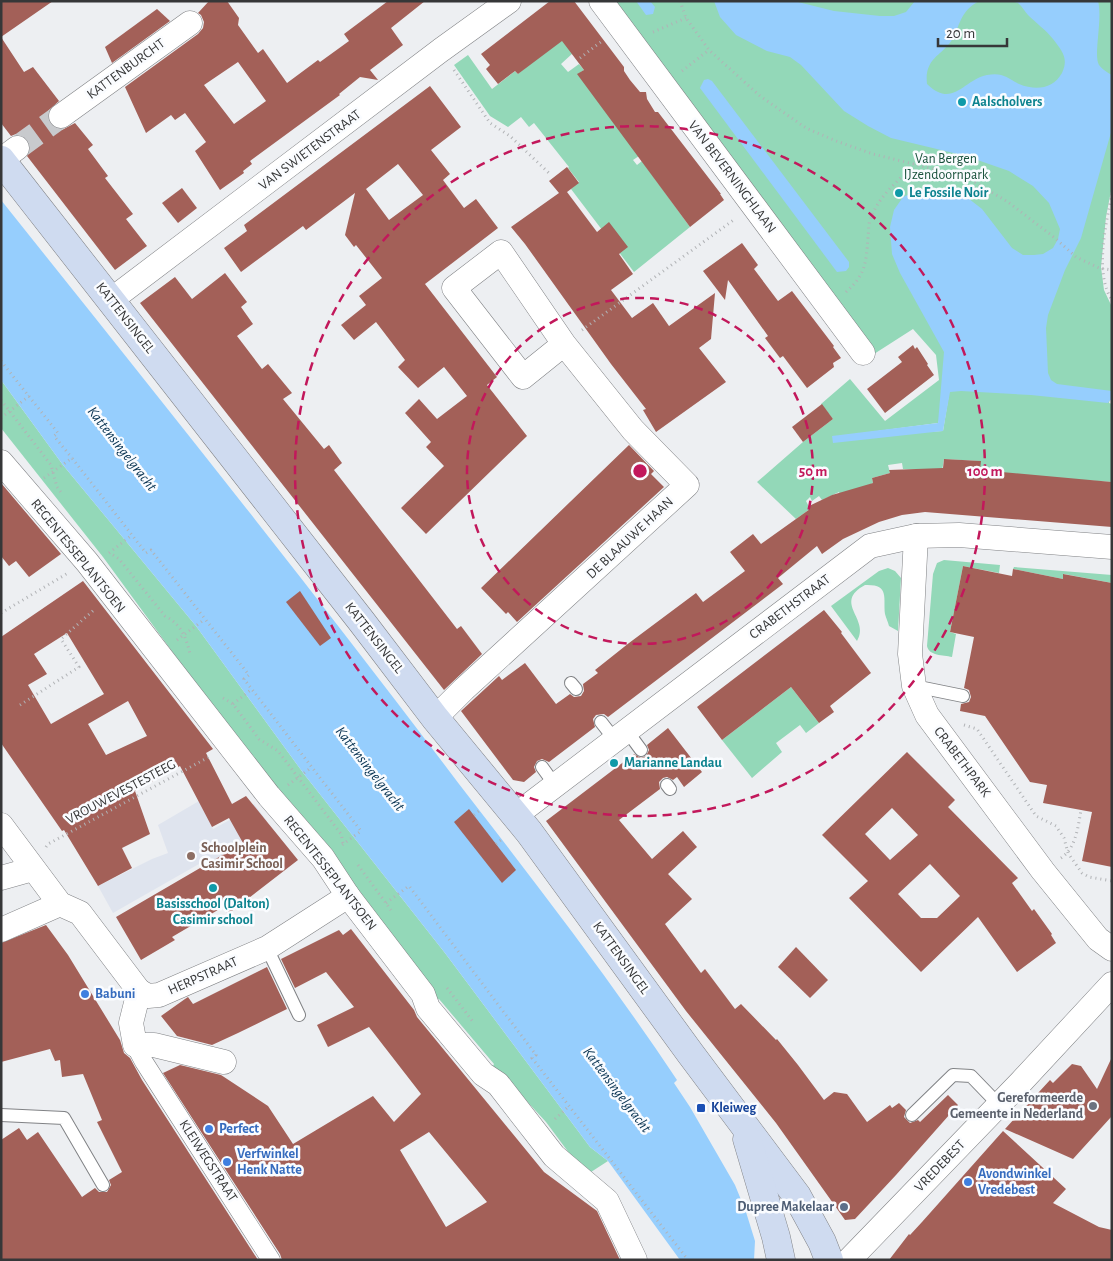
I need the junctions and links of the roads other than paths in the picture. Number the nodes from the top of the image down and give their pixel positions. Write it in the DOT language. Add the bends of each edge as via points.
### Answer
graph roads {
  1 [pos="509,1"];
  2 [pos="601,1"];
  3 [pos="190,22"];
  4 [pos="61,116"];
  5 [pos="6,156"];
  6 [pos="111,300"];
  7 [pos="564,344"];
  8 [pos="863,352"];
  9 [pos="1,462"];
  10 [pos="916,536"];
  11 [pos="1112,548"];
  12 [pos="914,686"];
  13 [pos="962,696"];
  14 [pos="435,718"];
  15 [pos="614,731"];
  16 [pos="641,750"];
  17 [pos="516,815"];
  18 [pos="1,825"];
  19 [pos="33,869"];
  20 [pos="1,878"];
  21 [pos="348,896"];
  22 [pos="60,904"];
  23 [pos="1,930"];
  24 [pos="266,948"];
  25 [pos="1112,949"];
  26 [pos="1112,984"];
  27 [pos="138,991"];
  28 [pos="299,1015"];
  29 [pos="140,1053"];
  30 [pos="224,1062"];
  31 [pos="999,1105"];
  32 [pos="1,1115"];
  33 [pos="912,1115"];
  34 [pos="741,1119"];
  35 [pos="103,1185"];
  36 [pos="271,1260"];
  37 [pos="635,1260"];
  38 [pos="780,1260"];
  39 [pos="828,1260"];
  40 [pos="849,1260"];
  1 -- 6 [label="street, VAN SWIETENSTRAAT"];
  2 -- 8 [label="street, VAN BEVERNINGHLAAN"];
  3 -- 4 [label="street, KATTENBURCHT"];
  5 -- 6 [label="main road, KATTENSINGEL"];
  6 -- 14 [label="main road, KATTENSINGEL"];
  7 -- 7 [label="street, DE BLAAUWE HAAN" via="501,252 454,288 523,377"];
  7 -- 14 [label="street, DE BLAAUWE HAAN" via="633,430 687,485"];
  9 -- 21 [label="street, REGENTESSEPLANTSOEN" via="25,492 96,556 111,595 269,796 322,858"];
  10 -- 11 [label="street, CRABETHSTRAAT" via="959,534"];
  10 -- 12 [label="street, CRABETHPARK" via="910,654"];
  10 -- 15 [label="street, CRABETHSTRAAT" via="870,546"];
  12 -- 13 [label="lane"];
  12 -- 25 [label="street, CRABETHPARK" via="927,715 1043,870 1098,939"];
  14 -- 17 [label="main road, KATTENSINGEL"];
  15 -- 16 [label="lane"];
  15 -- 17 [label="street, CRABETHSTRAAT" via="549,776"];
  17 -- 34 [label="main road, KATTENSINGEL"];
  18 -- 19 [label="street"];
  19 -- 20 [label="street"];
  19 -- 22 [label="street"];
  21 -- 24 [label="street, HERPSTRAAT"];
  21 -- 37 [label="street, REGENTESSEPLANTSOEN" via="422,994 428,1008 483,1074 498,1084 554,1156 607,1201"];
  22 -- 23 [label="street"];
  22 -- 27 [label="street" via="80,913"];
  24 -- 27 [label="street, HERPSTRAAT" via="159,995 148,996"];
  24 -- 28 [label="lane"];
  26 -- 31 [label="street, VREDEBEST"];
  27 -- 29 [label="street" via="132,1023"];
  29 -- 30 [label="street" via="154,1045"];
  29 -- 36 [label="street, KLEIWEGSTRAAT"];
  31 -- 33 [label="lane" via="971,1076 953,1075"];
  31 -- 40 [label="street, VREDEBEST"];
  32 -- 35 [label="lane" via="64,1118"];
  34 -- 38 [label="main road, KATTENSINGEL"];
  34 -- 39 [label="main road, KATTENSINGEL" via="797,1196"];
}
